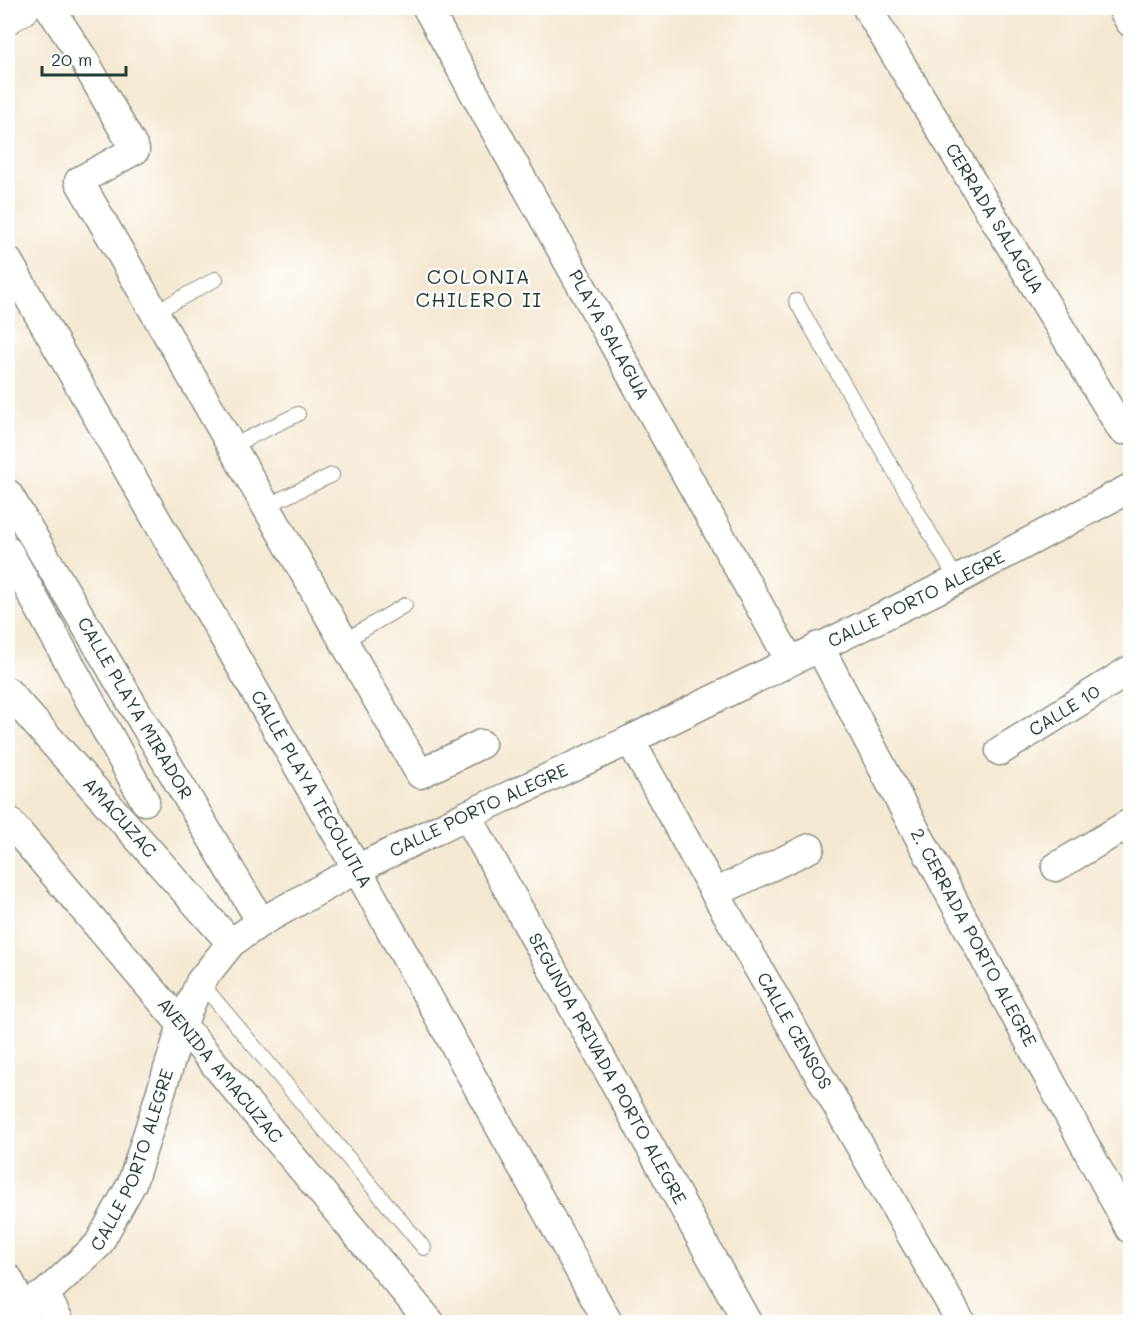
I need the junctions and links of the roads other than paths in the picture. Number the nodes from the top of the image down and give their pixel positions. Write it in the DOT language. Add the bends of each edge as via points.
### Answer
graph roads {
  1 [pos="23,8"];
  2 [pos="50,8"];
  3 [pos="427,8"];
  4 [pos="867,8"];
  5 [pos="1122,8"];
  6 [pos="8,17"];
  7 [pos="1131,22"];
  8 [pos="8,261"];
  9 [pos="216,279"];
  10 [pos="796,301"];
  11 [pos="154,312"];
  12 [pos="298,414"];
  13 [pos="1122,430"];
  14 [pos="232,446"];
  15 [pos="332,475"];
  16 [pos="1131,488"];
  17 [pos="8,494"];
  18 [pos="266,506"];
  19 [pos="8,551"];
  20 [pos="957,580"];
  21 [pos="405,605"];
  22 [pos="344,641"];
  23 [pos="819,646"];
  24 [pos="790,662"];
  25 [pos="1131,670"];
  26 [pos="8,692"];
  27 [pos="630,740"];
  28 [pos="481,744"];
  29 [pos="1000,752"];
  30 [pos="145,801"];
  31 [pos="467,815"];
  32 [pos="8,820"];
  33 [pos="1131,823"];
  34 [pos="810,848"];
  35 [pos="1056,867"];
  36 [pos="357,869"];
  37 [pos="714,893"];
  38 [pos="261,922"];
  39 [pos="231,944"];
  40 [pos="200,982"];
  41 [pos="182,1025"];
  42 [pos="1131,1229"];
  43 [pos="424,1248"];
  44 [pos="8,1278"];
  45 [pos="25,1304"];
  46 [pos="60,1323"];
  47 [pos="430,1323"];
  48 [pos="608,1323"];
  49 [pos="747,1323"];
  50 [pos="961,1323"];
  1 -- 6 [label="main road"];
  2 -- 11 [label="street" via="135,150 79,181"];
  3 -- 24 [label="street, PLAYA SALAGUA"];
  4 -- 13 [label="street, CERRADA SALAGUA"];
  5 -- 7 [label="street"];
  8 -- 36 [label="street, CALLE PLAYA TECOLUTLA"];
  9 -- 11 [label="lane"];
  10 -- 20 [label="lane"];
  11 -- 14 [label="street"];
  12 -- 14 [label="lane"];
  14 -- 18 [label="street"];
  15 -- 18 [label="lane"];
  16 -- 20 [label="street, CALLE PORTO ALEGRE"];
  17 -- 38 [label="street, CALLE PLAYA MIRADOR"];
  18 -- 22 [label="street"];
  19 -- 30 [label="street"];
  20 -- 23 [label="street, CALLE PORTO ALEGRE"];
  21 -- 22 [label="lane"];
  22 -- 28 [label="street" via="420,774"];
  23 -- 24 [label="street, CALLE PORTO ALEGRE"];
  23 -- 42 [label="street, 2. CERRADA PORTO ALEGRE"];
  24 -- 27 [label="street, CALLE PORTO ALEGRE"];
  25 -- 29 [label="street, CALLE 10"];
  26 -- 39 [label="street, AMACUZAC"];
  27 -- 31 [label="street, CALLE PORTO ALEGRE"];
  27 -- 37 [label="street, CALLE CENSOS"];
  31 -- 36 [label="street, CALLE PORTO ALEGRE"];
  31 -- 49 [label="street, SEGUNDA PRIVADA PORTO ALEGRE"];
  32 -- 41 [label="street, AVENIDA AMACUZAC"];
  33 -- 35 [label="street"];
  34 -- 37 [label="street"];
  36 -- 38 [label="street, CALLE PORTO ALEGRE"];
  36 -- 48 [label="street, CALLE PLAYA TECOLUTLA"];
  37 -- 50 [label="street, CALLE CENSOS"];
  38 -- 39 [label="street, CALLE PORTO ALEGRE"];
  39 -- 40 [label="street, CALLE PORTO ALEGRE"];
  40 -- 41 [label="street, CALLE PORTO ALEGRE"];
  40 -- 43 [label="lane"];
  41 -- 45 [label="street, CALLE PORTO ALEGRE" via="132,1183 98,1245"];
  41 -- 47 [label="street, AVENIDA AMACUZAC"];
  44 -- 45 [label="street"];
  45 -- 46 [label="street"];
}
